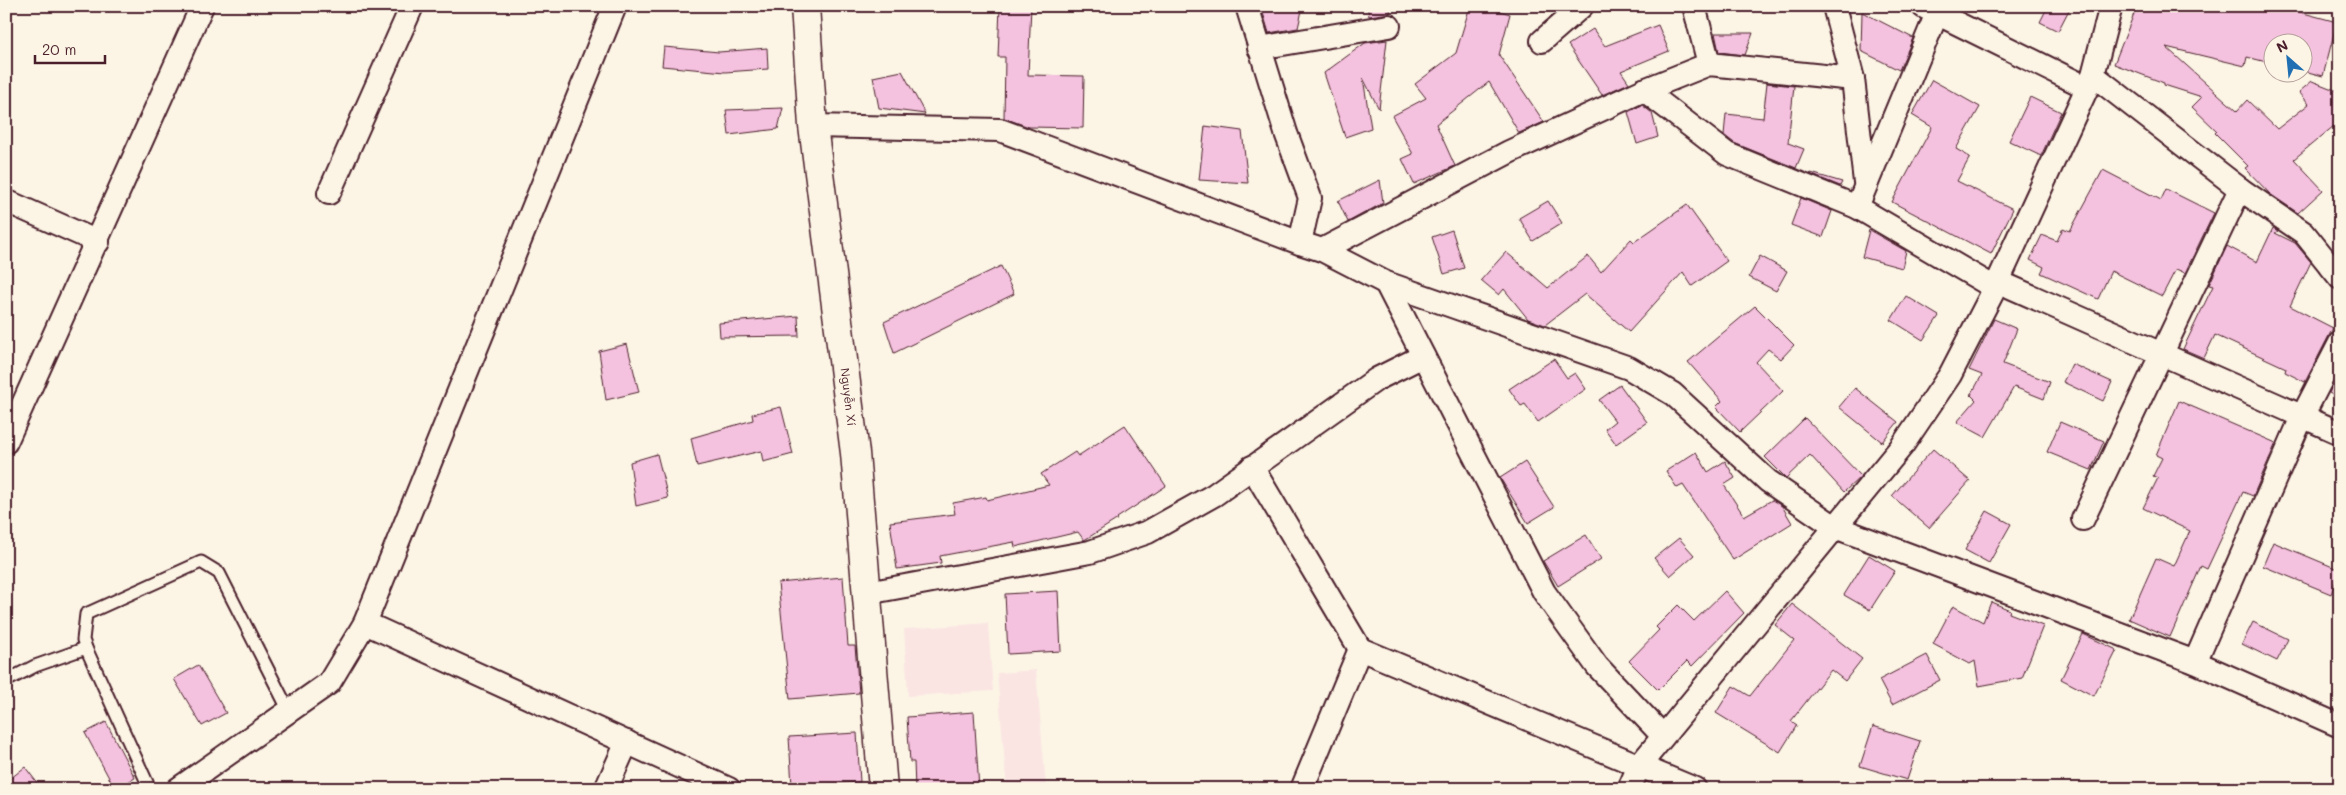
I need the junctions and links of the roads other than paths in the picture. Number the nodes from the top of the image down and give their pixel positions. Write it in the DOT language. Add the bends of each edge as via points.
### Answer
graph roads {
  1 [pos="202,6"];
  2 [pos="412,6"];
  3 [pos="615,6"];
  4 [pos="804,6"];
  5 [pos="1247,6"];
  6 [pos="1582,6"];
  7 [pos="1694,6"];
  8 [pos="1834,6"];
  9 [pos="2111,6"];
  10 [pos="1933,9"];
  11 [pos="1389,26"];
  12 [pos="1542,41"];
  13 [pos="1259,48"];
  14 [pos="1709,64"];
  15 [pos="1854,79"];
  16 [pos="2090,81"];
  17 [pos="1644,90"];
  18 [pos="814,126"];
  19 [pos="1866,183"];
  20 [pos="2240,189"];
  21 [pos="329,192"];
  22 [pos="6,201"];
  23 [pos="1857,206"];
  24 [pos="98,242"];
  25 [pos="1300,243"];
  26 [pos="1322,250"];
  27 [pos="2340,278"];
  28 [pos="1386,283"];
  29 [pos="1996,284"];
  30 [pos="2340,343"];
  31 [pos="2161,354"];
  32 [pos="1423,356"];
  33 [pos="2302,417"];
  34 [pos="2340,432"];
  35 [pos="6,442"];
  36 [pos="1252,467"];
  37 [pos="2083,519"];
  38 [pos="1835,527"];
  39 [pos="867,592"];
  40 [pos="366,623"];
  41 [pos="86,648"];
  42 [pos="1360,649"];
  43 [pos="2195,662"];
  44 [pos="6,681"];
  45 [pos="289,711"];
  46 [pos="2337,717"];
  47 [pos="1663,736"];
  48 [pos="626,742"];
  49 [pos="1639,766"];
  50 [pos="150,789"];
  51 [pos="178,789"];
  52 [pos="606,789"];
  53 [pos="730,789"];
  54 [pos="883,789"];
  55 [pos="1302,789"];
  56 [pos="1630,789"];
  57 [pos="1695,789"];
  1 -- 24 [label="street"];
  2 -- 21 [label="street"];
  3 -- 40 [label="street"];
  4 -- 18 [label="street, Nguyễn Xí"];
  5 -- 13 [label="street"];
  6 -- 12 [label="street"];
  7 -- 14 [label="street"];
  8 -- 15 [label="street"];
  9 -- 16 [label="street"];
  10 -- 16 [label="street"];
  10 -- 19 [label="street"];
  11 -- 13 [label="street"];
  13 -- 25 [label="street" via="1310,198"];
  14 -- 15 [label="street"];
  14 -- 17 [label="street"];
  15 -- 19 [label="street"];
  16 -- 20 [label="street"];
  16 -- 29 [label="street"];
  17 -- 23 [label="street" via="1727,154"];
  17 -- 26 [label="street" via="1509,152"];
  18 -- 25 [label="street" via="1000,130"];
  18 -- 39 [label="street, Nguyễn Xí" via="855,453"];
  19 -- 23 [label="street"];
  20 -- 27 [label="street" via="2304,233"];
  20 -- 31 [label="street"];
  22 -- 24 [label="street"];
  23 -- 29 [label="street"];
  24 -- 35 [label="street"];
  25 -- 26 [label="street"];
  26 -- 28 [label="street"];
  28 -- 32 [label="street"];
  28 -- 38 [label="street" via="1629,368 1672,394 1768,481"];
  29 -- 31 [label="street"];
  29 -- 38 [label="street" via="1950,375 1902,446"];
  30 -- 33 [label="street"];
  31 -- 33 [label="street"];
  31 -- 37 [label="street"];
  32 -- 36 [label="street" via="1377,379"];
  32 -- 47 [label="street" via="1544,592 1597,666"];
  33 -- 34 [label="street"];
  33 -- 43 [label="street"];
  36 -- 39 [label="street" via="1214,495 1148,532 1090,552"];
  36 -- 42 [label="street"];
  38 -- 43 [label="street"];
  38 -- 47 [label="street"];
  39 -- 54 [label="street, Nguyễn Xí"];
  40 -- 45 [label="street" via="329,683"];
  40 -- 48 [label="street"];
  41 -- 44 [label="lane" via="35,666"];
  41 -- 45 [label="lane" via="83,640 86,614 201,562 219,574"];
  41 -- 50 [label="lane"];
  42 -- 49 [label="street"];
  42 -- 55 [label="street"];
  43 -- 46 [label="street"];
  45 -- 51 [label="street"];
  47 -- 49 [label="street"];
  48 -- 52 [label="street"];
  48 -- 53 [label="street"];
  49 -- 56 [label="street"];
  49 -- 57 [label="street"];
}
